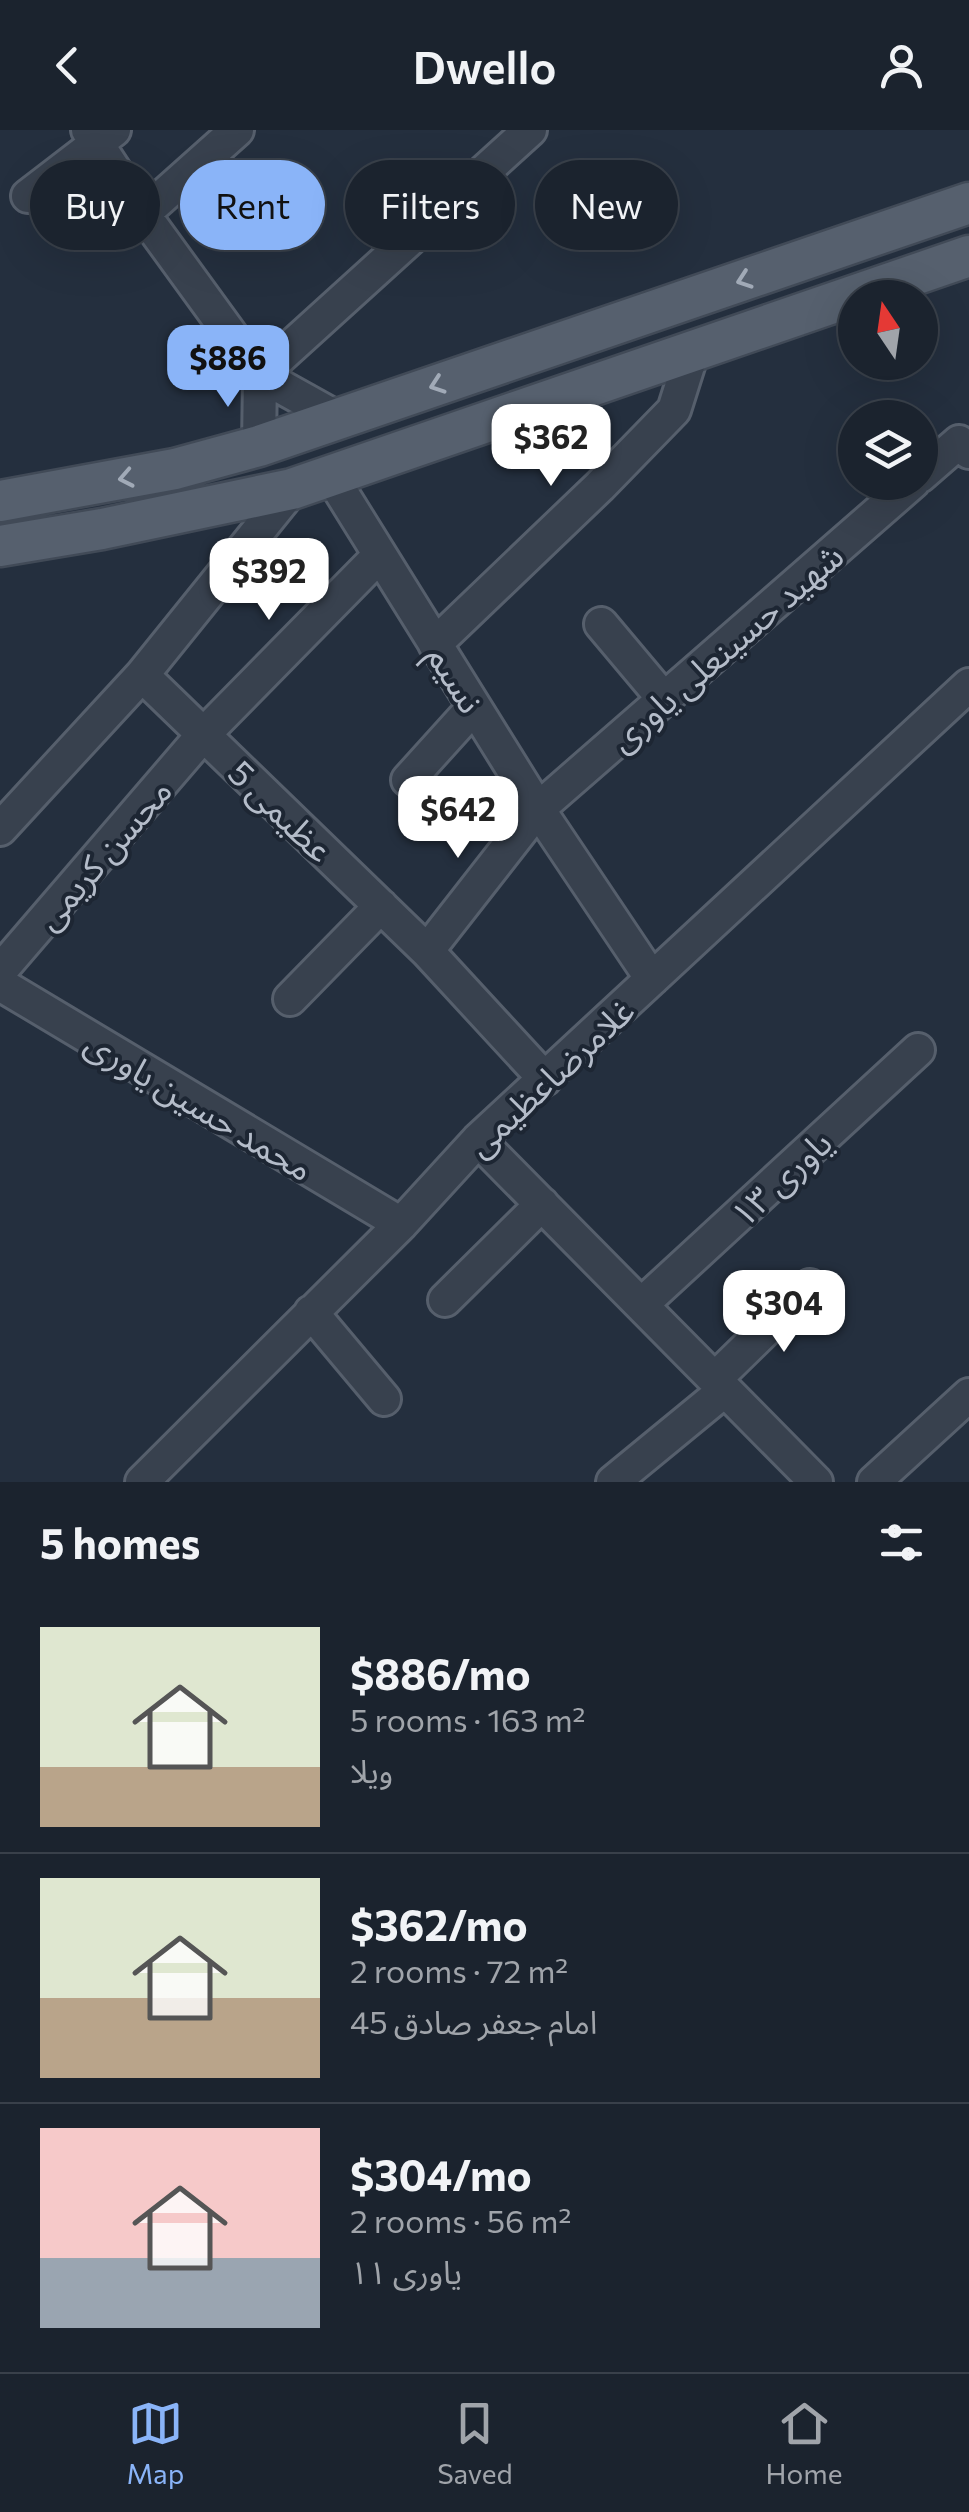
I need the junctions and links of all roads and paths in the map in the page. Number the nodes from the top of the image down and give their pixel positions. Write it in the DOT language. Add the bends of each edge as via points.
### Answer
graph roads {
  1 [pos="237,130"];
  2 [pos="530,130"];
  3 [pos="100,135"];
  4 [pos="114,160"];
  5 [pos="28,196"];
  6 [pos="160,199"];
  7 [pos="969,204"];
  8 [pos="160,237"];
  9 [pos="860,240"];
  10 [pos="969,256"];
  11 [pos="808,258"];
  12 [pos="885,280"];
  13 [pos="897,280"];
  14 [pos="838,300"];
  15 [pos="815,308"];
  16 [pos="693,350"];
  17 [pos="260,375"];
  18 [pos="339,418"];
  19 [pos="966,442"];
  20 [pos="259,446"];
  21 [pos="938,463"];
  22 [pos="331,476"];
  23 [pos="292,489"];
  24 [pos="891,500"];
  25 [pos="0,501"];
  26 [pos="0,546"];
  27 [pos="380,555"];
  28 [pos="601,624"];
  29 [pos="435,644"];
  30 [pos="142,675"];
  31 [pos="969,684"];
  32 [pos="664,699"];
  33 [pos="474,707"];
  34 [pos="203,735"];
  35 [pos="408,780"];
  36 [pos="538,810"];
  37 [pos="0,829"];
  38 [pos="381,906"];
  39 [pos="427,952"];
  40 [pos="0,971"];
  41 [pos="652,978"];
  42 [pos="0,984"];
  43 [pos="290,999"];
  44 [pos="918,1050"];
  45 [pos="545,1079"];
  46 [pos="478,1140"];
  47 [pos="542,1204"];
  48 [pos="401,1224"];
  49 [pos="810,1286"];
  50 [pos="445,1300"];
  51 [pos="641,1305"];
  52 [pos="311,1312"];
  53 [pos="720,1384"];
  54 [pos="969,1395"];
  55 [pos="384,1399"];
  56 [pos="142,1482"];
  57 [pos="613,1482"];
  58 [pos="816,1482"];
  59 [pos="874,1482"];
  1 -- 6 [label="street"];
  2 -- 17 [label="street"];
  3 -- 4 [label="street"];
  3 -- 5 [label="street"];
  7 -- 9 [label="main road"];
  8 -- 17 [label="street"];
  9 -- 11 [label="main road"];
  9 -- 12 [label="main road" via="856,249 866,274"];
  10 -- 13 [label="main road"];
  11 -- 15 [label="main road" via="830,267 834,279 832,292"];
  11 -- 18 [label="main road, one-way"];
  14 -- 15 [label="main road"];
  15 -- 16 [label="main road"];
  16 -- 22 [label="main road"];
  16 -- 29 [label="street" via="674,410"];
  17 -- 18 [label="street"];
  17 -- 20 [label="street"];
  18 -- 20 [label="main road"];
  19 -- 21 [label="street"];
  20 -- 25 [label="main road, one-way" via="175,469"];
  22 -- 23 [label="main road"];
  22 -- 27 [label="street, نسیم"];
  23 -- 26 [label="main road"];
  23 -- 30 [label="street"];
  24 -- 32 [label="street, شهید حسینعلی یاوری"];
  27 -- 29 [label="street, نسیم"];
  27 -- 34 [label="street, محسن کریمی"];
  28 -- 32 [label="street"];
  29 -- 33 [label="street, نسیم"];
  30 -- 34 [label="street, عظیمی 5"];
  30 -- 37 [label="street"];
  31 -- 41 [label="street, غلامرضاعظیمی"];
  32 -- 36 [label="street, شهید حسینعلی یاوری"];
  33 -- 35 [label="street"];
  33 -- 36 [label="street, نسیم"];
  34 -- 38 [label="street, عظیمی 5"];
  34 -- 40 [label="street, محسن کریمی"];
  36 -- 39 [label="street, شهید حسینعلی یاوری"];
  36 -- 41 [label="street, نسیم"];
  38 -- 39 [label="street, عظیمی 5"];
  38 -- 43 [label="street"];
  39 -- 45 [label="street, عظیمی 5"];
  41 -- 45 [label="street, غلامرضاعظیمی"];
  42 -- 48 [label="street, محمد حسین یاوری"];
  44 -- 51 [label="street, یاوری ۱۳"];
  45 -- 46 [label="street, غلامرضاعظیمی"];
  46 -- 47 [label="street"];
  46 -- 48 [label="street, غلامرضاعظیمی"];
  47 -- 50 [label="street"];
  47 -- 51 [label="street"];
  48 -- 52 [label="street, غلامرضاعظیمی"];
  49 -- 53 [label="street"];
  51 -- 53 [label="street"];
  52 -- 55 [label="street"];
  52 -- 56 [label="street, غلامرضاعظیمی"];
  53 -- 57 [label="street"];
  53 -- 58 [label="street"];
  54 -- 59 [label="street"];
}
